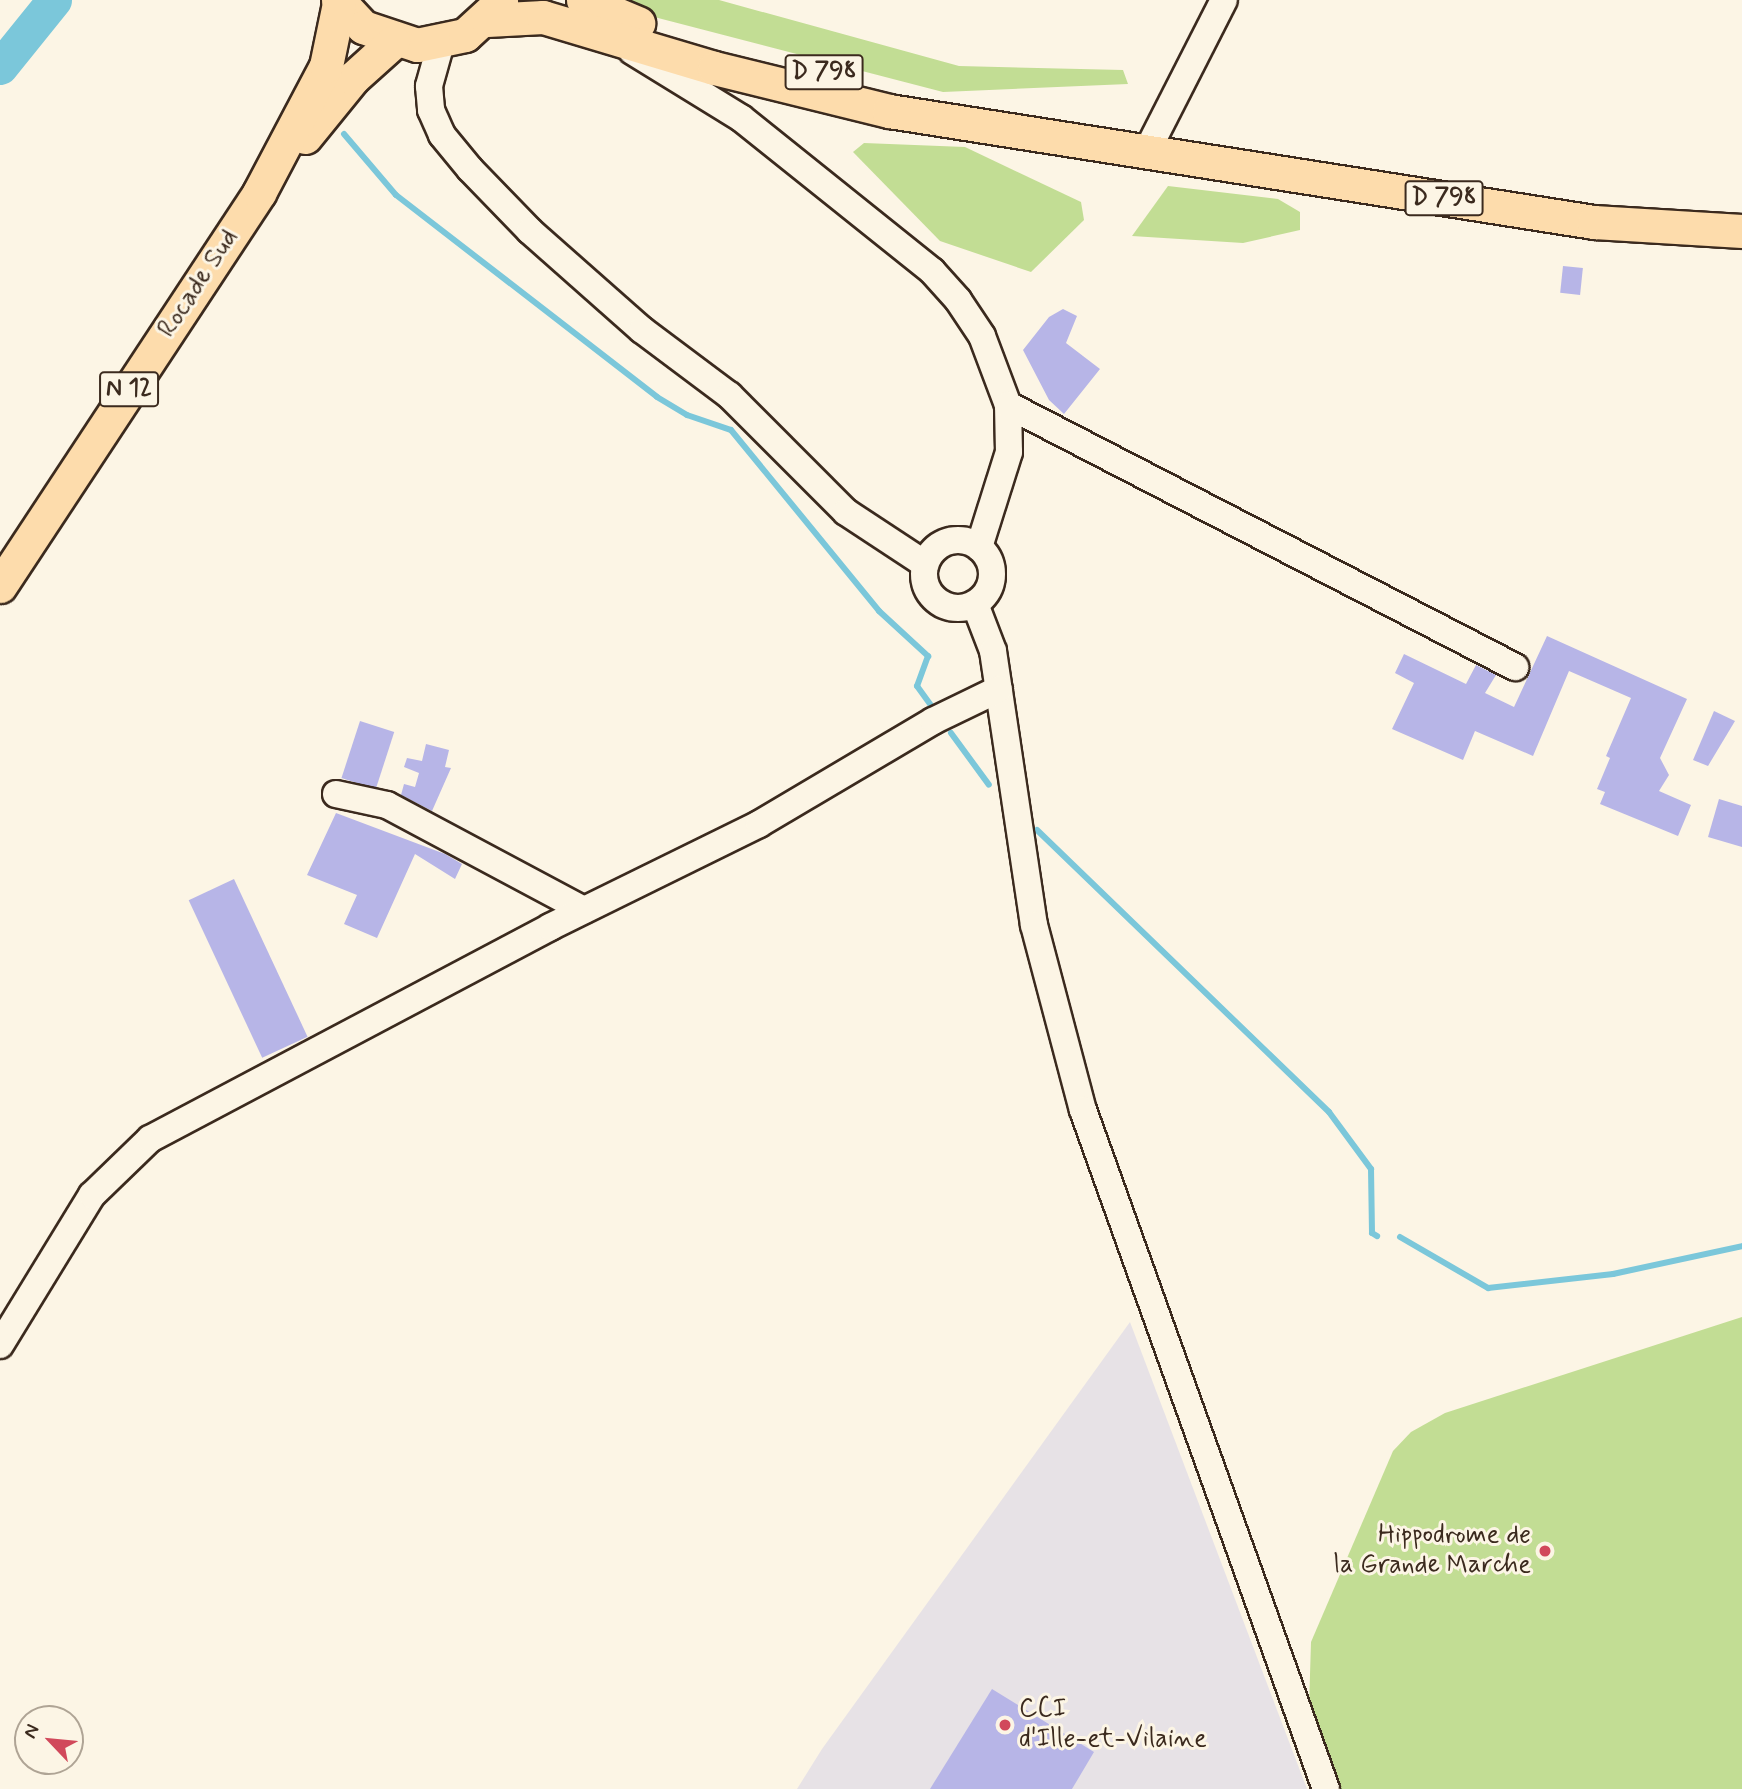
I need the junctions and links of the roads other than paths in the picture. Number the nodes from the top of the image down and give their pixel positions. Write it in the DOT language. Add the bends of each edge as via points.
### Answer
graph roads {
  1 [pos="583,0"];
  2 [pos="1224,0"];
  3 [pos="339,1"];
  4 [pos="495,10"];
  5 [pos="607,36"];
  6 [pos="393,42"];
  7 [pos="441,43"];
  8 [pos="1066,138"];
  9 [pos="1147,151"];
  10 [pos="259,193"];
  11 [pos="1742,231"];
  12 [pos="1008,405"];
  13 [pos="979,547"];
  14 [pos="925,564"];
  15 [pos="0,586"];
  16 [pos="975,604"];
  17 [pos="1515,667"];
  18 [pos="999,689"];
  19 [pos="336,794"];
  20 [pos="584,910"];
  21 [pos="0,1345"];
  22 [pos="1326,1789"];
  1 -- 8 [label="main road, D 798" via="659,30"];
  2 -- 9 [label="street"];
  3 -- 6 [label="main road" via="363,27"];
  3 -- 10 [label="main road, Rocade Sud / N 12" via="326,66"];
  4 -- 5 [label="main road, D 798" via="543,17"];
  4 -- 7 [label="main road"];
  5 -- 8 [label="main road, D 798" via="889,111"];
  5 -- 12 [label="street" via="741,118 932,271 982,337"];
  6 -- 7 [label="main road"];
  6 -- 10 [label="main road, Rocade Sud / N 12" via="353,78"];
  7 -- 14 [label="street" via="429,86 430,110 470,169 530,231 642,330 729,395 846,512"];
  8 -- 9 [label="main road, D 798"];
  9 -- 11 [label="main road, D 798" via="1594,222"];
  10 -- 15 [label="main road, Rocade Sud / N 12"];
  12 -- 13 [label="street" via="1009,452"];
  12 -- 17 [label="street"];
  13 -- 14 [label="street" via="958,540 942,544"];
  13 -- 16 [label="street" via="991,563 992,580"];
  14 -- 16 [label="street" via="924,576 934,598 955,608"];
  16 -- 18 [label="street" via="993,651"];
  18 -- 20 [label="street" via="933,721 759,824"];
  18 -- 22 [label="street" via="1034,925 1083,1110"];
  19 -- 20 [label="street" via="387,805"];
  20 -- 21 [label="street" via="150,1139 92,1195"];
}
